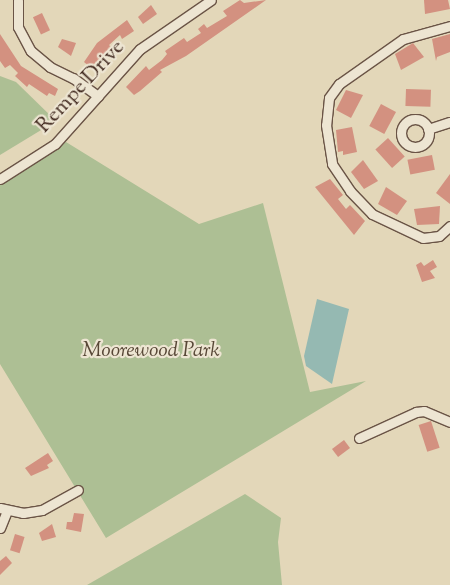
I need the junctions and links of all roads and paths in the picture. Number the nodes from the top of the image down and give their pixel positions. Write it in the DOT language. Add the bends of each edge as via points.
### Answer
graph roads {
  1 [pos="18,0"];
  2 [pos="207,1"];
  3 [pos="450,26"];
  4 [pos="98,96"];
  5 [pos="450,122"];
  6 [pos="428,129"];
  7 [pos="0,179"];
  8 [pos="450,226"];
  9 [pos="450,422"];
  10 [pos="359,438"];
  11 [pos="78,490"];
  12 [pos="4,510"];
  13 [pos="0,528"];
  1 -- 4 [label="street" via="18,26 31,51 50,67"];
  2 -- 4 [label="street, Rempe Drive" via="140,49"];
  3 -- 8 [label="street" via="403,40 339,84 329,98 326,120 332,164 365,208 396,227 423,238 439,236"];
  4 -- 7 [label="street, Rempe Drive" via="55,144"];
  5 -- 6 [label="street"];
  9 -- 10 [label="street" via="424,411 416,412"];
  11 -- 12 [label="street" via="42,510"];
  12 -- 13 [label="street"];
}
